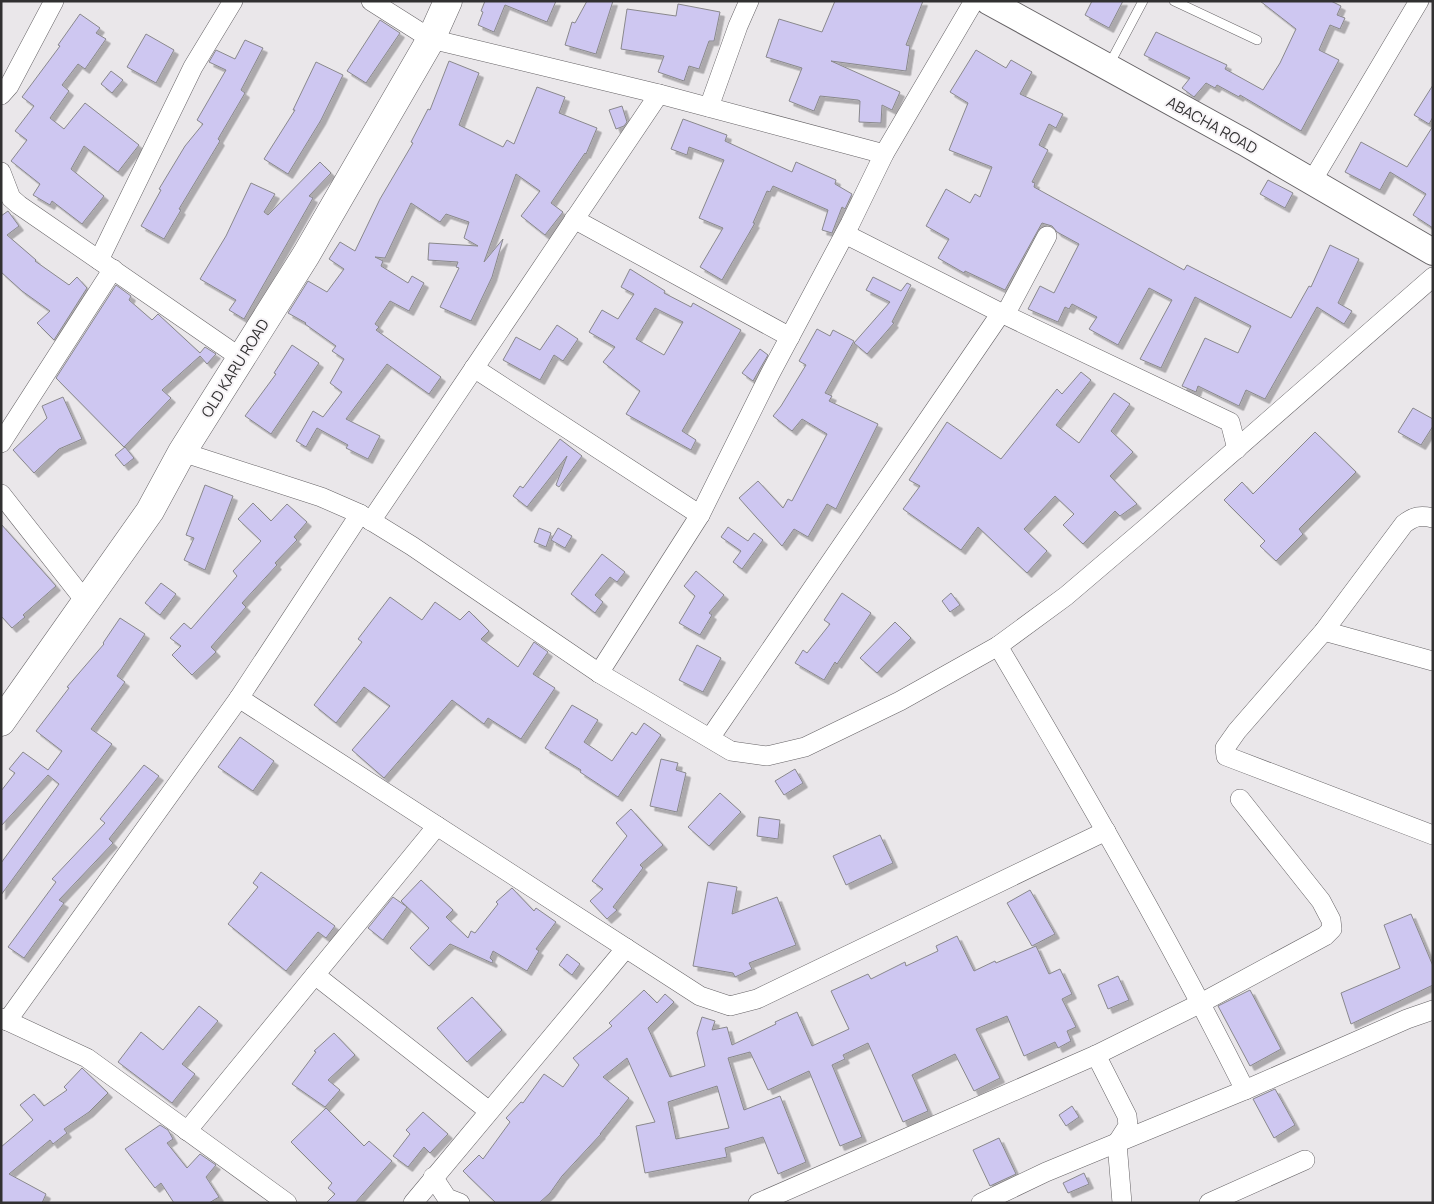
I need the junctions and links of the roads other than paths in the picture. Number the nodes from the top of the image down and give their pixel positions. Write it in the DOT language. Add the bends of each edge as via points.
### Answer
graph roads {
  1 [pos="54,1"];
  2 [pos="233,1"];
  3 [pos="371,1"];
  4 [pos="448,1"];
  5 [pos="750,1"];
  6 [pos="974,1"];
  7 [pos="988,1"];
  8 [pos="1143,1"];
  9 [pos="1174,1"];
  10 [pos="1418,1"];
  11 [pos="431,39"];
  12 [pos="1257,40"];
  13 [pos="1107,67"];
  14 [pos="659,94"];
  15 [pos="1,96"];
  16 [pos="708,107"];
  17 [pos="884,154"];
  18 [pos="1,172"];
  19 [pos="1312,182"];
  20 [pos="574,219"];
  21 [pos="845,234"];
  22 [pos="1048,236"];
  23 [pos="1433,252"];
  24 [pos="106,265"];
  25 [pos="1433,276"];
  26 [pos="1003,314"];
  27 [pos="790,337"];
  28 [pos="241,358"];
  29 [pos="474,368"];
  30 [pos="1270,421"];
  31 [pos="1230,422"];
  32 [pos="1,443"];
  33 [pos="1237,450"];
  34 [pos="182,452"];
  35 [pos="1,494"];
  36 [pos="700,515"];
  37 [pos="365,518"];
  38 [pos="1433,518"];
  39 [pos="86,602"];
  40 [pos="1324,630"];
  41 [pos="998,646"];
  42 [pos="1433,661"];
  43 [pos="599,673"];
  44 [pos="239,698"];
  45 [pos="1,722"];
  46 [pos="710,738"];
  47 [pos="1240,799"];
  48 [pos="437,826"];
  49 [pos="1106,831"];
  50 [pos="1433,835"];
  51 [pos="626,948"];
  52 [pos="315,975"];
  53 [pos="1201,1003"];
  54 [pos="1433,1010"];
  55 [pos="4,1020"];
  56 [pos="1096,1055"];
  57 [pos="1245,1090"];
  58 [pos="489,1111"];
  59 [pos="187,1131"];
  60 [pos="1117,1143"];
  61 [pos="1305,1160"];
  62 [pos="433,1177"];
  63 [pos="287,1203"];
  64 [pos="413,1203"];
  65 [pos="460,1203"];
  66 [pos="758,1203"];
  67 [pos="981,1203"];
  68 [pos="1122,1203"];
  69 [pos="1209,1203"];
  1 -- 15 [label="street"];
  2 -- 24 [label="street" via="193,67"];
  3 -- 11 [label="street"];
  4 -- 11 [label="main road, OLD KARU ROAD"];
  5 -- 16 [label="street"];
  6 -- 17 [label="street"];
  7 -- 13 [label="street, ABACHA ROAD"];
  8 -- 13 [label="lane"];
  9 -- 12 [label="lane"];
  10 -- 19 [label="street"];
  11 -- 14 [label="street"];
  11 -- 28 [label="main road, OLD KARU ROAD" via="306,255"];
  13 -- 19 [label="street, ABACHA ROAD"];
  14 -- 16 [label="street"];
  14 -- 20 [label="street"];
  16 -- 17 [label="street"];
  17 -- 21 [label="street"];
  18 -- 24 [label="street" via="11,198"];
  19 -- 23 [label="street, ABACHA ROAD"];
  20 -- 27 [label="street"];
  20 -- 29 [label="street"];
  21 -- 26 [label="street"];
  21 -- 27 [label="street"];
  22 -- 26 [label="street"];
  24 -- 28 [label="street"];
  24 -- 32 [label="street"];
  25 -- 30 [label="street"];
  26 -- 31 [label="street"];
  26 -- 46 [label="street"];
  27 -- 36 [label="street"];
  28 -- 34 [label="main road, OLD KARU ROAD"];
  29 -- 36 [label="street"];
  29 -- 37 [label="street"];
  30 -- 31 [label="street"];
  30 -- 33 [label="street"];
  31 -- 33 [label="street"];
  33 -- 41 [label="street" via="1066,596"];
  34 -- 37 [label="street" via="321,497"];
  34 -- 39 [label="main road, OLD KARU ROAD" via="150,511"];
  35 -- 39 [label="street"];
  36 -- 43 [label="street"];
  37 -- 43 [label="street" via="412,546"];
  37 -- 44 [label="street"];
  38 -- 40 [label="street" via="1417,516 1404,524"];
  39 -- 45 [label="main road, OLD KARU ROAD"];
  40 -- 42 [label="street"];
  40 -- 50 [label="street" via="1237,731 1225,748 1226,756"];
  41 -- 46 [label="street" via="900,701 805,747 768,756 731,752"];
  41 -- 49 [label="street"];
  43 -- 46 [label="street"];
  44 -- 48 [label="street"];
  44 -- 55 [label="street"];
  47 -- 53 [label="street" via="1321,901 1332,929 1325,936"];
  48 -- 51 [label="street"];
  48 -- 52 [label="street"];
  49 -- 51 [label="street" via="766,995 730,1006 700,996"];
  49 -- 53 [label="street"];
  51 -- 58 [label="street"];
  52 -- 58 [label="street"];
  52 -- 59 [label="street"];
  53 -- 56 [label="street"];
  53 -- 57 [label="street"];
  54 -- 57 [label="street"];
  55 -- 59 [label="street" via="87,1058"];
  56 -- 60 [label="street" via="1127,1116 1128,1126"];
  56 -- 66 [label="street"];
  57 -- 60 [label="street"];
  58 -- 62 [label="street"];
  59 -- 63 [label="street"];
  60 -- 67 [label="street"];
  60 -- 68 [label="street"];
  61 -- 69 [label="street"];
  62 -- 64 [label="street"];
  62 -- 65 [label="street" via="447,1198"];
}
